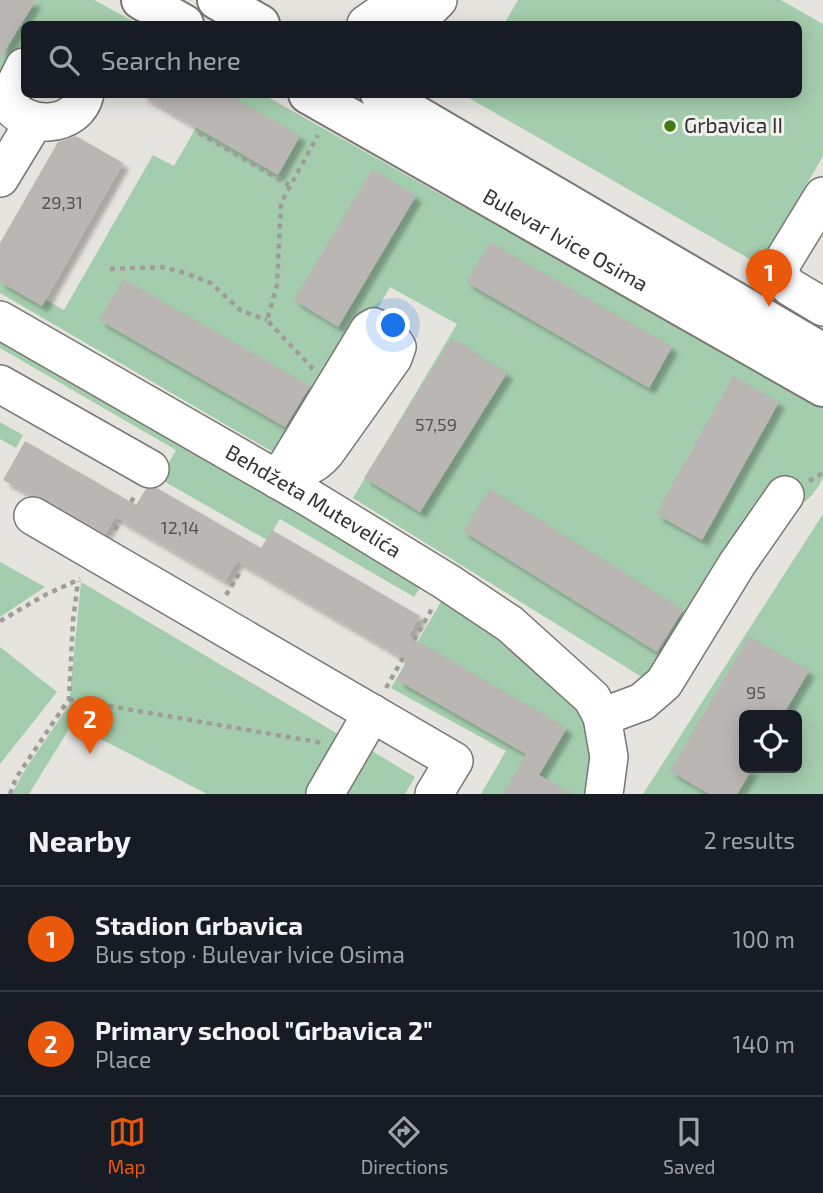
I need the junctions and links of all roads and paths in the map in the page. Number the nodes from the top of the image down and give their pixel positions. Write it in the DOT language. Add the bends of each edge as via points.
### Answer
graph roads {
  1 [pos="141,0"];
  2 [pos="217,0"];
  3 [pos="438,0"];
  4 [pos="179,21"];
  5 [pos="255,21"];
  6 [pos="417,21"];
  7 [pos="21,74"];
  8 [pos="83,98"];
  9 [pos="315,98"];
  10 [pos="387,98"];
  11 [pos="34,122"];
  12 [pos="320,132"];
  13 [pos="199,134"];
  14 [pos="0,178"];
  15 [pos="289,185"];
  16 [pos="823,195"];
  17 [pos="110,269"];
  18 [pos="823,307"];
  19 [pos="0,320"];
  20 [pos="267,320"];
  21 [pos="823,353"];
  22 [pos="0,384"];
  23 [pos="337,384"];
  24 [pos="823,387"];
  25 [pos="150,469"];
  26 [pos="282,473"];
  27 [pos="785,495"];
  28 [pos="33,516"];
  29 [pos="89,568"];
  30 [pos="0,621"];
  31 [pos="69,699"];
  32 [pos="372,713"];
  33 [pos="602,717"];
  34 [pos="352,748"];
  35 [pos="10,794"];
  36 [pos="324,794"];
  37 [pos="435,794"];
  38 [pos="604,794"];
  1 -- 4 [label="main road"];
  2 -- 5 [label="main road"];
  3 -- 6 [label="street"];
  7 -- 11 [label="street" via="7,101"];
  8 -- 11 [label="street" via="68,119"];
  9 -- 24 [label="main road, Bulevar Ivice Osima"];
  10 -- 21 [label="main road, Bulevar Ivice Osima"];
  11 -- 14 [label="street"];
  12 -- 15 [label="path"];
  13 -- 15 [label="path"];
  15 -- 20 [label="path" via="281,203 277,285"];
  16 -- 18 [label="street" via="782,263 780,277"];
  17 -- 20 [label="path" via="162,267 185,273 211,283 240,310"];
  19 -- 26 [label="street, Behdžeta Mutevelića"];
  20 -- 23 [label="path" via="309,366"];
  22 -- 25 [label="street"];
  23 -- 26 [label="street"];
  23 -- 26 [label="street" via="371,327 394,340 393,358 318,461"];
  26 -- 33 [label="street, Behdžeta Mutevelića" via="510,624 592,698"];
  27 -- 33 [label="street" via="664,683 642,702"];
  28 -- 29 [label="street"];
  29 -- 30 [label="path"];
  29 -- 31 [label="path" via="73,621"];
  29 -- 32 [label="street"];
  31 -- 34 [label="path"];
  31 -- 35 [label="path"];
  32 -- 34 [label="street"];
  32 -- 37 [label="street" via="454,761"];
  33 -- 38 [label="street" via="609,757"];
  34 -- 36 [label="street"];
}
